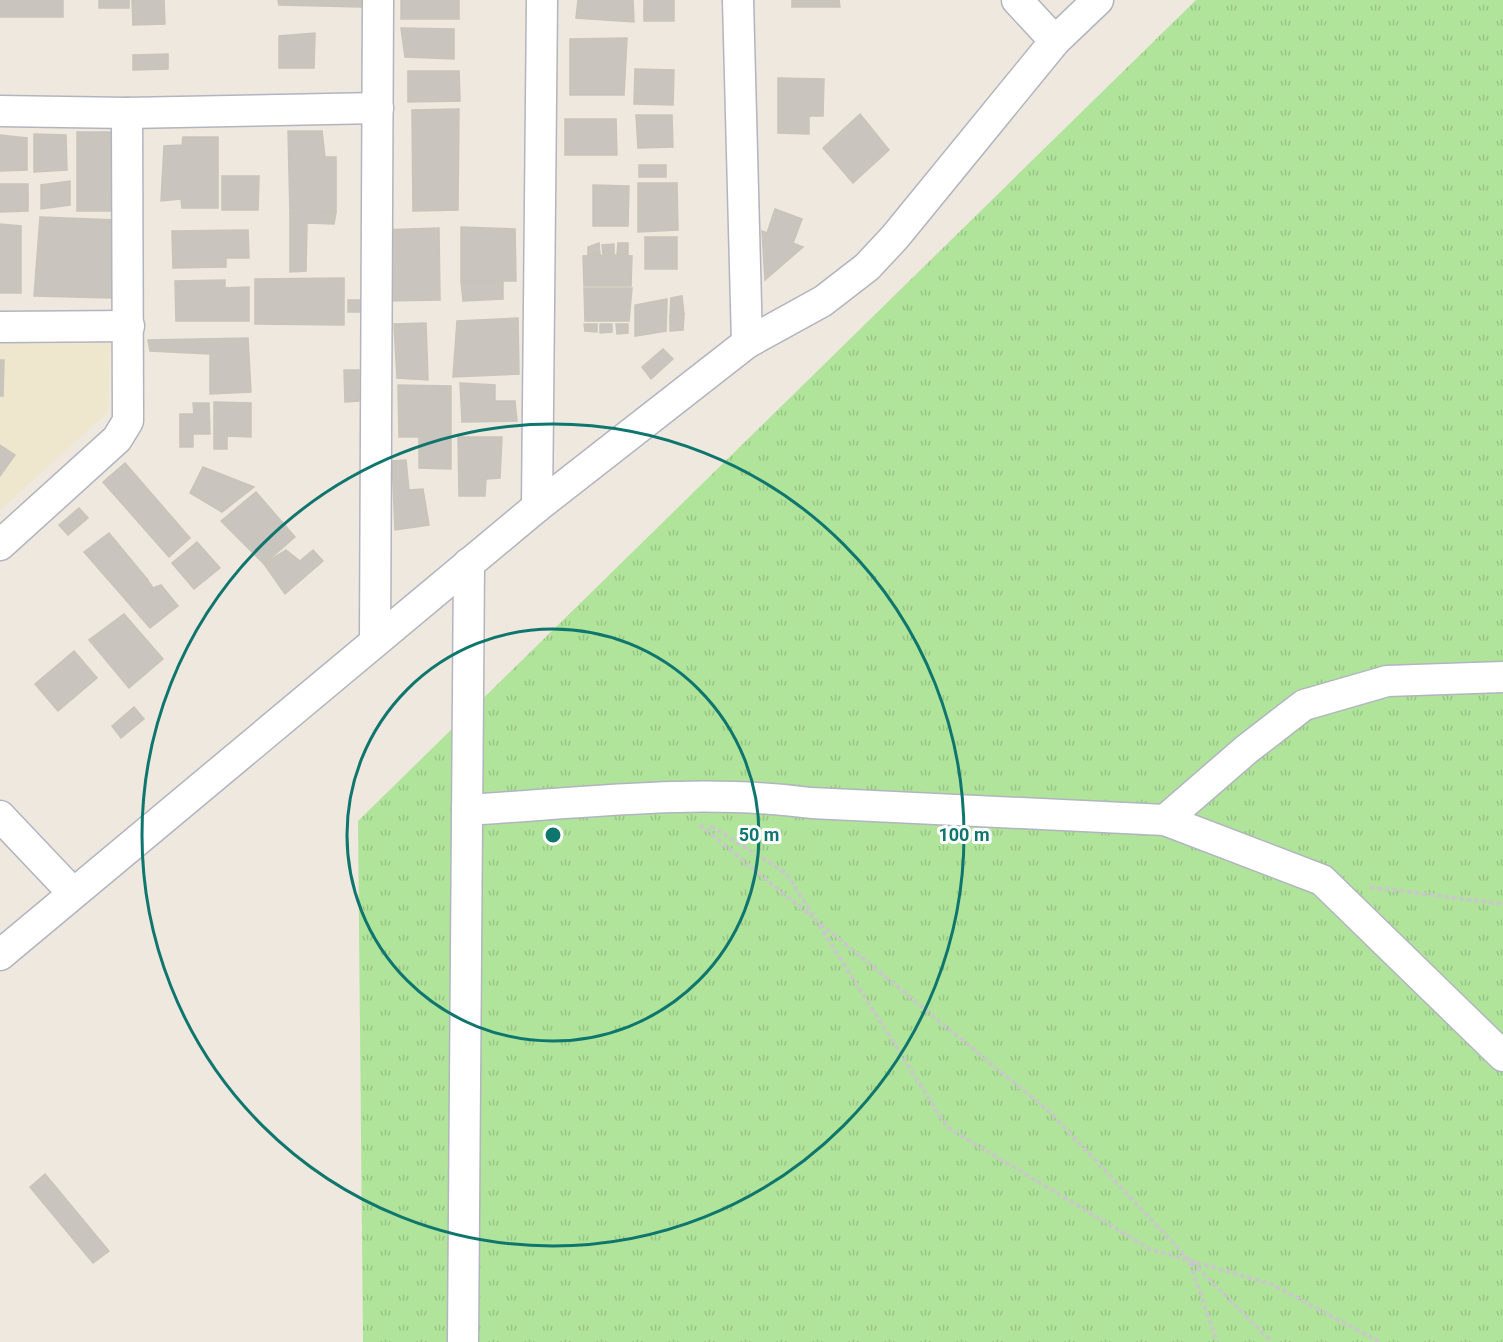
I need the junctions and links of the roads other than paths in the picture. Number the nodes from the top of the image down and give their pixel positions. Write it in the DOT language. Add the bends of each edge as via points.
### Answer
graph roads {
  1 [pos="378,0"];
  2 [pos="542,0"];
  3 [pos="738,0"];
  4 [pos="1017,0"];
  5 [pos="1098,0"];
  6 [pos="1055,41"];
  7 [pos="378,108"];
  8 [pos="0,111"];
  9 [pos="127,113"];
  10 [pos="129,326"];
  11 [pos="0,327"];
  12 [pos="747,343"];
  13 [pos="537,507"];
  14 [pos="0,545"];
  15 [pos="469,563"];
  16 [pos="375,641"];
  17 [pos="1503,677"];
  18 [pos="467,810"];
  19 [pos="0,816"];
  20 [pos="1165,820"];
  21 [pos="73,893"];
  22 [pos="0,955"];
  23 [pos="1503,1056"];
  24 [pos="463,1342"];
  1 -- 7 [label="street"];
  2 -- 13 [label="street"];
  3 -- 12 [label="street"];
  4 -- 6 [label="street"];
  5 -- 6 [label="street"];
  6 -- 12 [label="street" via="867,267 823,301"];
  7 -- 9 [label="street"];
  7 -- 16 [label="street"];
  8 -- 9 [label="street"];
  9 -- 10 [label="street"];
  10 -- 11 [label="street"];
  10 -- 14 [label="street" via="129,410 124,431"];
  12 -- 13 [label="street"];
  13 -- 15 [label="street"];
  15 -- 16 [label="street"];
  15 -- 18 [label="street"];
  16 -- 21 [label="street"];
  17 -- 20 [label="street" via="1387,681 1304,705"];
  18 -- 20 [label="street" via="761,796 811,803"];
  18 -- 24 [label="street"];
  19 -- 21 [label="street"];
  20 -- 23 [label="street" via="1322,880"];
  21 -- 22 [label="street"];
}
